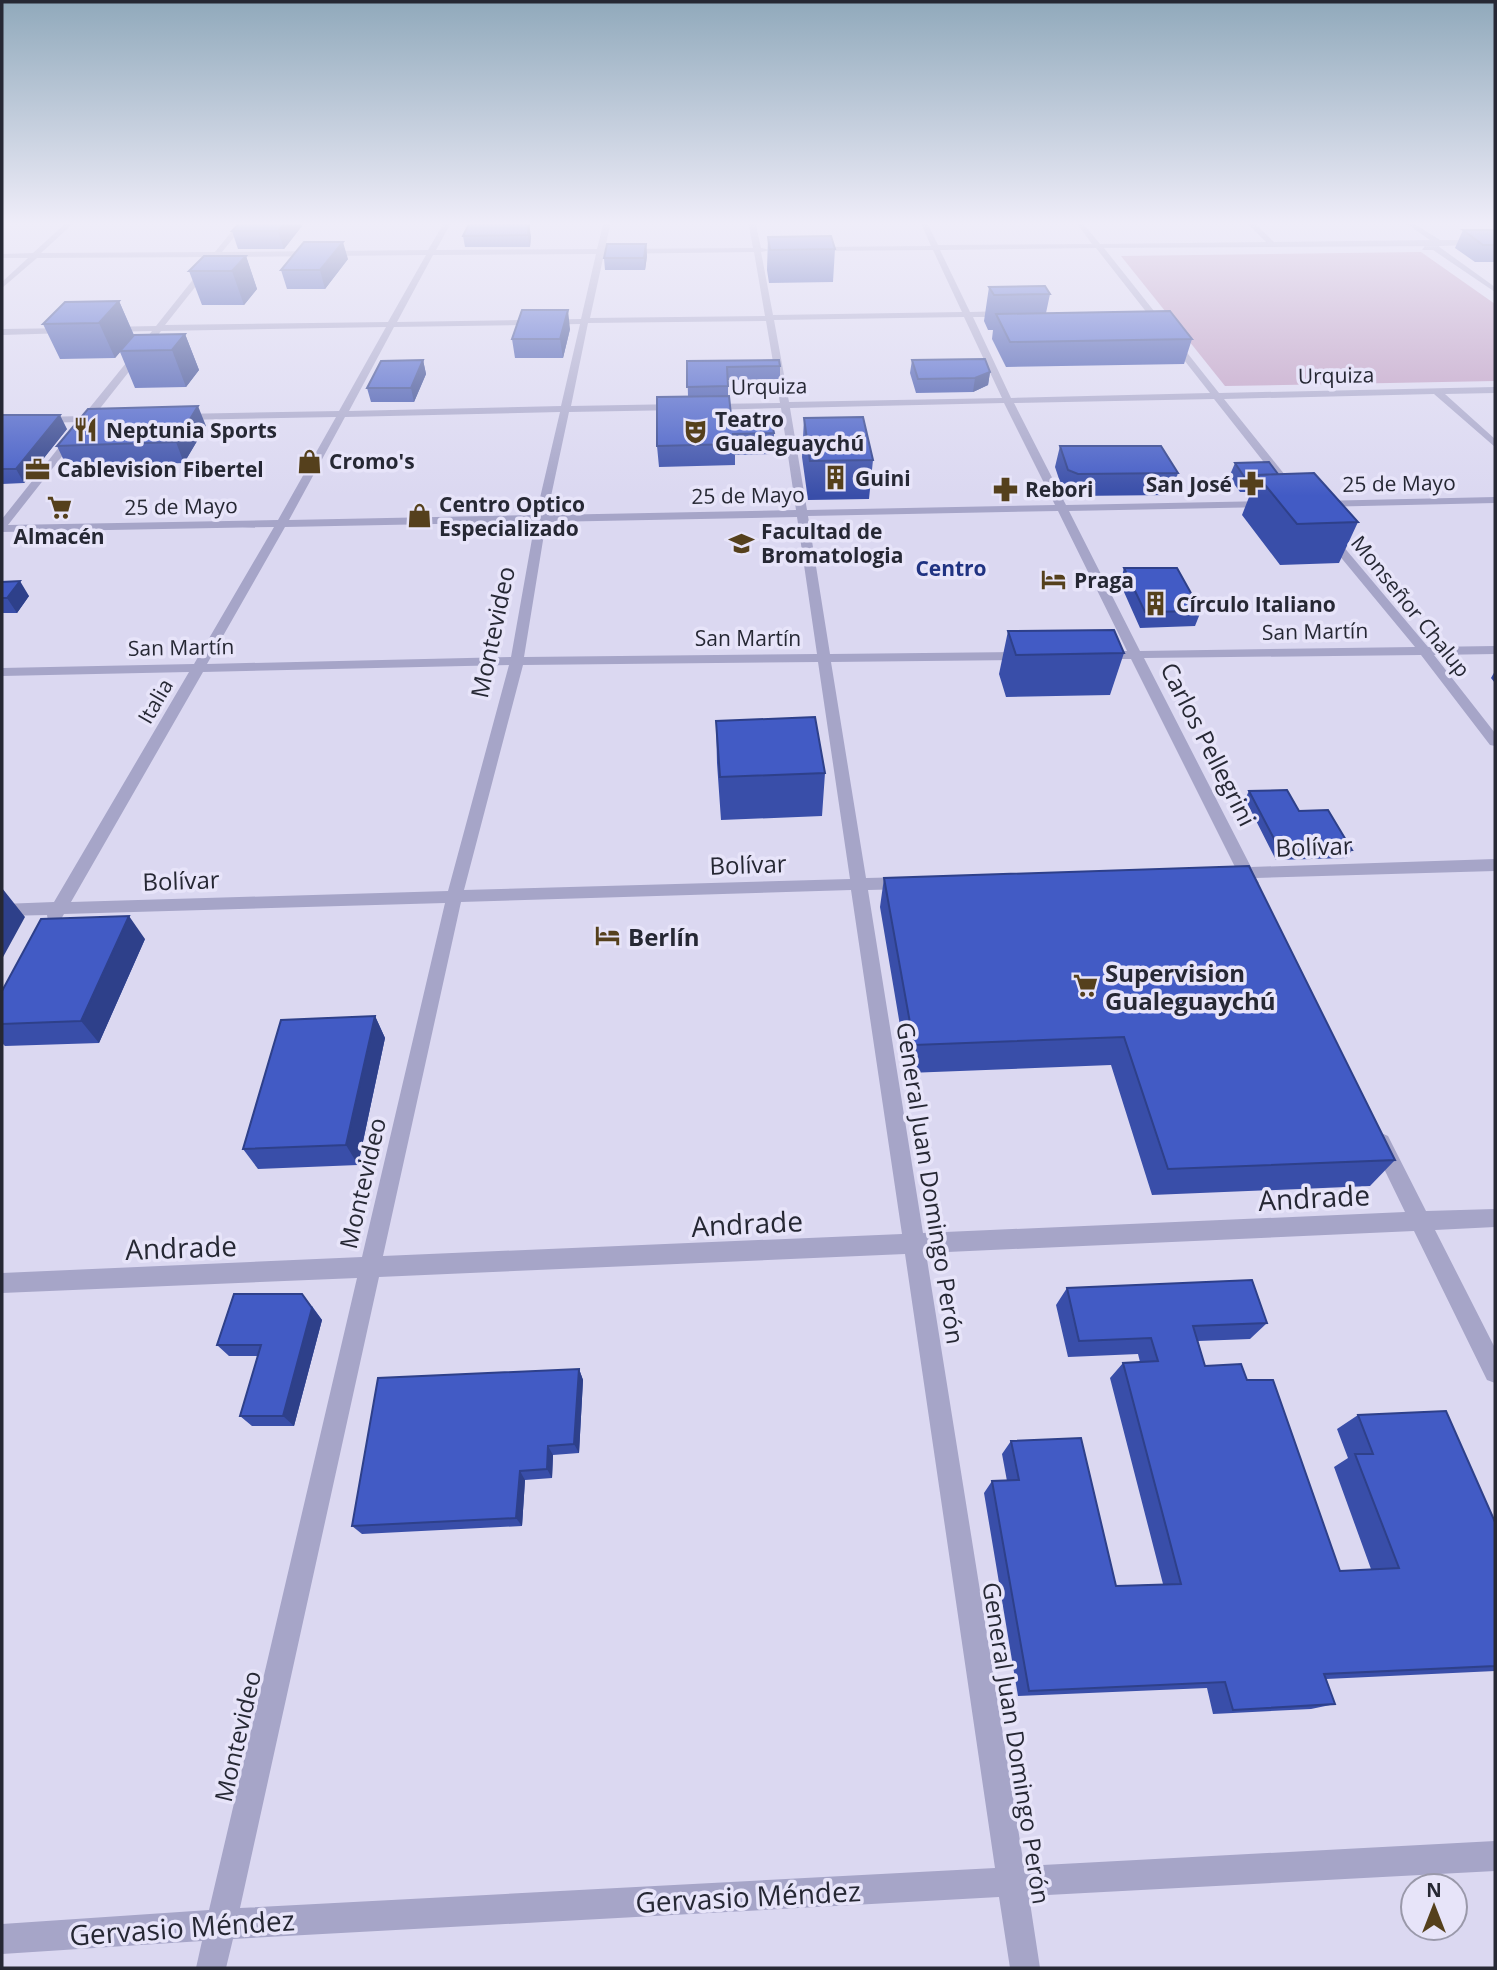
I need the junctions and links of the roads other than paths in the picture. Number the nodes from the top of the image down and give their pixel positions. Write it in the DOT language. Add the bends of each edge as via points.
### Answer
graph roads {
  1 [pos="170,313"];
  2 [pos="397,313"];
  3 [pos="587,313"];
  4 [pos="768,313"];
  5 [pos="1151,313"];
  6 [pos="1020,314"];
  7 [pos="968,315"];
  8 [pos="769,318"];
  9 [pos="585,321"];
  10 [pos="391,324"];
  11 [pos="158,328"];
  12 [pos="93,329"];
  13 [pos="80,330"];
  14 [pos="2,332"];
  15 [pos="1495,390"];
  16 [pos="1437,392"];
  17 [pos="1216,396"];
  18 [pos="1008,401"];
  19 [pos="785,405"];
  20 [pos="689,407"];
  21 [pos="703,407"];
  22 [pos="566,410"];
  23 [pos="342,414"];
  24 [pos="167,418"];
  25 [pos="85,419"];
  26 [pos="112,419"];
  27 [pos="2,421"];
  28 [pos="1495,444"];
  29 [pos="1495,500"];
  30 [pos="1275,504"];
  31 [pos="1289,504"];
  32 [pos="1302,504"];
  33 [pos="1063,508"];
  34 [pos="801,513"];
  35 [pos="1311,514"];
  36 [pos="541,519"];
  37 [pos="282,523"];
  38 [pos="1320,525"];
  39 [pos="2,527"];
  40 [pos="1424,650"];
  41 [pos="1495,650"];
  42 [pos="1136,654"];
  43 [pos="1082,655"];
  44 [pos="1041,656"];
  45 [pos="823,658"];
  46 [pos="517,661"];
  47 [pos="198,667"];
  48 [pos="2,672"];
  49 [pos="1495,742"];
  50 [pos="1495,865"];
  51 [pos="1246,873"];
  52 [pos="1218,874"];
  53 [pos="928,883"];
  54 [pos="859,885"];
  55 [pos="454,897"];
  56 [pos="1258,898"];
  57 [pos="59,908"];
  58 [pos="2,910"];
  59 [pos="46,930"];
  60 [pos="1371,1121"];
  61 [pos="1495,1217"];
  62 [pos="1421,1221"];
  63 [pos="914,1243"];
  64 [pos="370,1268"];
  65 [pos="2,1283"];
  66 [pos="1495,1372"];
  67 [pos="1495,1856"];
  68 [pos="1012,1881"];
  69 [pos="222,1924"];
  70 [pos="2,1938"];
  71 [pos="211,1968"];
  72 [pos="1026,1968"];
  1 -- 11 [label="street"];
  2 -- 10 [label="street, Italia"];
  3 -- 9 [label="street, Montevideo"];
  4 -- 8 [label="street, General Juan Domingo Perón"];
  5 -- 17 [label="street"];
  6 -- 7 [label="street"];
  7 -- 8 [label="street"];
  7 -- 18 [label="street, Carlos Pellegrini"];
  8 -- 9 [label="street"];
  8 -- 19 [label="street, General Juan Domingo Perón"];
  9 -- 10 [label="street"];
  9 -- 22 [label="street, Montevideo"];
  10 -- 11 [label="street"];
  10 -- 23 [label="street, Italia"];
  11 -- 12 [label="street"];
  11 -- 25 [label="street"];
  13 -- 14 [label="street"];
  15 -- 16 [label="street, Urquiza"];
  16 -- 17 [label="street, Urquiza"];
  16 -- 28 [label="street"];
  17 -- 18 [label="street, Urquiza"];
  17 -- 32 [label="street"];
  18 -- 19 [label="street, Urquiza"];
  18 -- 33 [label="street, Carlos Pellegrini"];
  19 -- 21 [label="street, Urquiza"];
  19 -- 34 [label="street, General Juan Domingo Perón"];
  20 -- 22 [label="street"];
  22 -- 23 [label="street"];
  22 -- 36 [label="street, Montevideo"];
  23 -- 24 [label="street"];
  23 -- 37 [label="street, Italia"];
  25 -- 26 [label="street"];
  25 -- 27 [label="street"];
  25 -- 39 [label="street"];
  29 -- 32 [label="street, 25 de Mayo"];
  30 -- 33 [label="street, 25 de Mayo"];
  31 -- 32 [label="street, 25 de Mayo"];
  32 -- 35 [label="street"];
  33 -- 34 [label="street, 25 de Mayo"];
  33 -- 42 [label="street, Carlos Pellegrini"];
  34 -- 36 [label="street, 25 de Mayo"];
  34 -- 45 [label="street, General Juan Domingo Perón"];
  36 -- 37 [label="street, 25 de Mayo"];
  36 -- 46 [label="street, Montevideo"];
  37 -- 39 [label="street, 25 de Mayo"];
  37 -- 47 [label="street, Italia"];
  38 -- 40 [label="street, Monseñor Chalup"];
  40 -- 41 [label="street, San Martín"];
  40 -- 42 [label="street, San Martín"];
  40 -- 49 [label="street, Monseñor Chalup"];
  42 -- 43 [label="street, San Martín"];
  42 -- 51 [label="street, Carlos Pellegrini"];
  44 -- 45 [label="street, San Martín"];
  45 -- 46 [label="street, San Martín"];
  45 -- 54 [label="street, General Juan Domingo Perón"];
  46 -- 47 [label="street, San Martín"];
  46 -- 55 [label="street, Montevideo"];
  47 -- 48 [label="street, San Martín"];
  47 -- 57 [label="street, Italia"];
  50 -- 51 [label="street, Bolívar"];
  51 -- 52 [label="street, Bolívar"];
  51 -- 56 [label="street, Carlos Pellegrini"];
  53 -- 54 [label="street, Bolívar"];
  54 -- 55 [label="street, Bolívar"];
  54 -- 63 [label="street, General Juan Domingo Perón"];
  55 -- 57 [label="street, Bolívar"];
  55 -- 64 [label="street, Montevideo"];
  57 -- 58 [label="street, Bolívar"];
  57 -- 59 [label="street, Italia"];
  60 -- 62 [label="street"];
  61 -- 62 [label="street, Andrade"];
  62 -- 63 [label="street, Andrade"];
  62 -- 66 [label="street"];
  63 -- 64 [label="street, Andrade"];
  63 -- 68 [label="street, General Juan Domingo Perón"];
  64 -- 65 [label="street, Andrade"];
  64 -- 69 [label="street, Montevideo"];
  67 -- 68 [label="street, Gervasio Méndez"];
  68 -- 69 [label="street, Gervasio Méndez"];
  68 -- 72 [label="street, General Juan Domingo Perón"];
  69 -- 70 [label="street, Gervasio Méndez"];
  69 -- 71 [label="street, Montevideo"];
}
